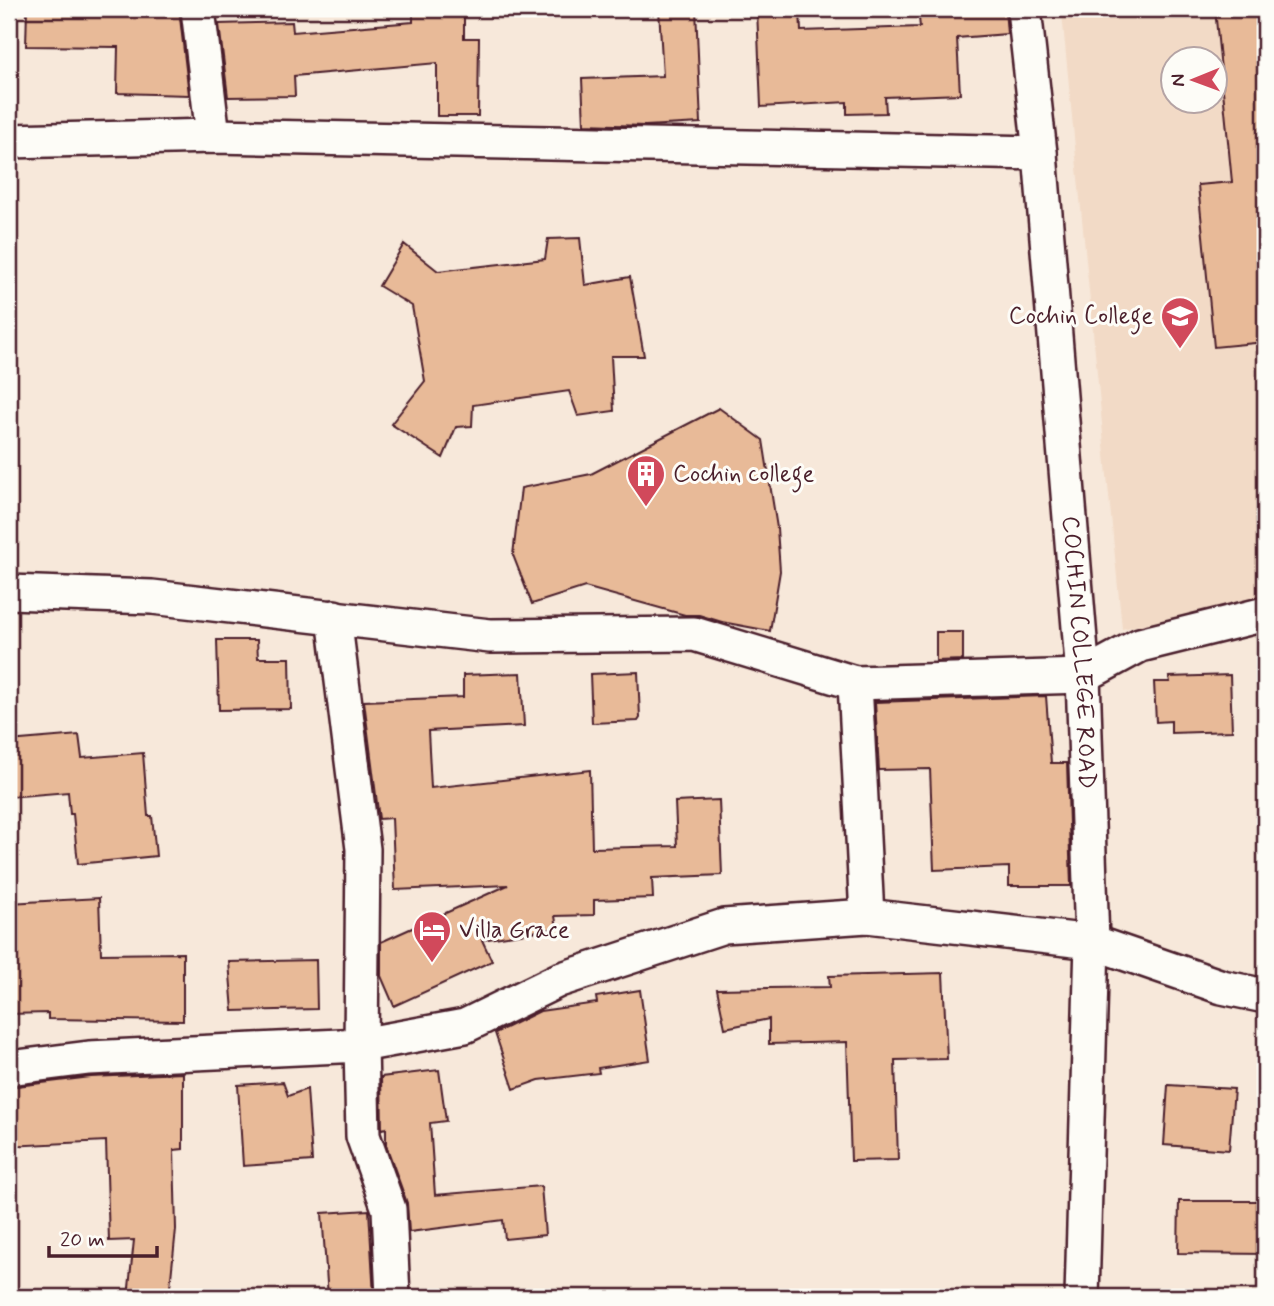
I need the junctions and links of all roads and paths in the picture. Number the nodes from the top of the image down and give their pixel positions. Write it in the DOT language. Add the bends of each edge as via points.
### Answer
graph roads {
  1 [pos="198,9"];
  2 [pos="1024,9"];
  3 [pos="213,136"];
  4 [pos="9,141"];
  5 [pos="1040,153"];
  6 [pos="9,592"];
  7 [pos="1265,614"];
  8 [pos="334,617"];
  9 [pos="1083,676"];
  10 [pos="855,684"];
  11 [pos="867,916"];
  12 [pos="1092,942"];
  13 [pos="1265,996"];
  14 [pos="361,1045"];
  15 [pos="9,1068"];
  16 [pos="393,1297"];
  17 [pos="1082,1297"];
  1 -- 3 [label="street"];
  2 -- 5 [label="street, COCHIN COLLEGE ROAD"];
  3 -- 4 [label="street"];
  3 -- 5 [label="street"];
  5 -- 9 [label="street, COCHIN COLLEGE ROAD"];
  6 -- 8 [label="street" via="152,597"];
  7 -- 9 [label="street" via="1140,645"];
  8 -- 10 [label="street" via="490,636 694,634"];
  8 -- 14 [label="street" via="363,849"];
  9 -- 10 [label="street"];
  9 -- 12 [label="street, COCHIN COLLEGE ROAD"];
  10 -- 11 [label="street"];
  11 -- 12 [label="street"];
  11 -- 14 [label="street" via="724,926 559,980 465,1026"];
  12 -- 13 [label="street" via="1222,988"];
  12 -- 17 [label="street, COCHIN COLLEGE ROAD"];
  14 -- 15 [label="street" via="89,1058"];
  14 -- 16 [label="street" via="363,1136 389,1209"];
}
